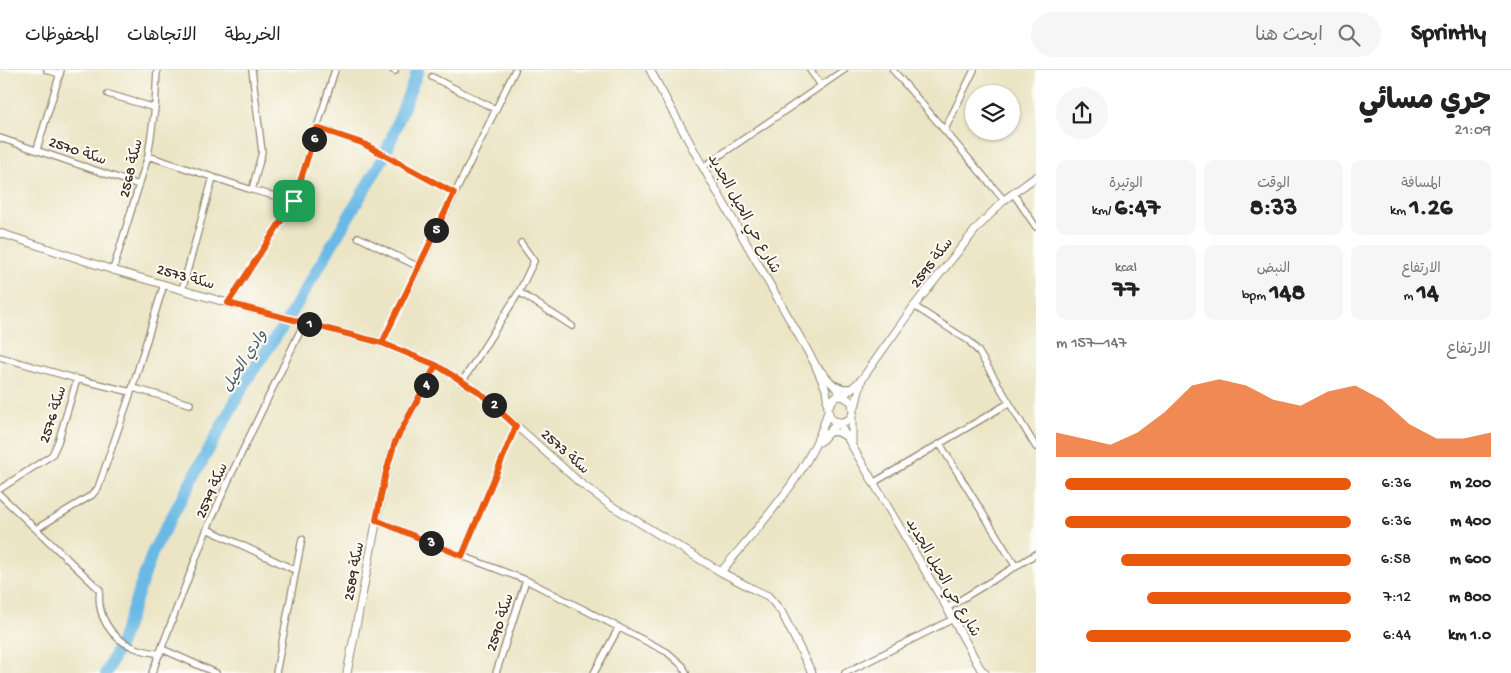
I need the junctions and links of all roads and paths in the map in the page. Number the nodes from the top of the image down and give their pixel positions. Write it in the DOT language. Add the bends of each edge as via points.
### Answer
graph roads {
  1 [pos="47,70"];
  2 [pos="157,70"];
  3 [pos="252,70"];
  4 [pos="335,70"];
  5 [pos="515,70"];
  6 [pos="810,70"];
  7 [pos="844,70"];
  8 [pos="893,70"];
  9 [pos="974,70"];
  10 [pos="651,71"];
  11 [pos="61,72"];
  12 [pos="432,77"];
  13 [pos="821,85"];
  14 [pos="108,94"];
  15 [pos="156,108"];
  16 [pos="495,109"];
  17 [pos="317,128"];
  18 [pos="945,129"];
  19 [pos="0,138"];
  20 [pos="37,150"];
  21 [pos="148,156"];
  22 [pos="703,167"];
  23 [pos="213,177"];
  24 [pos="1036,177"];
  25 [pos="139,185"];
  26 [pos="252,190"];
  27 [pos="454,193"];
  28 [pos="1014,193"];
  29 [pos="1004,200"];
  30 [pos="294,201"];
  31 [pos="1036,227"];
  32 [pos="0,235"];
  33 [pos="358,236"];
  34 [pos="521,243"];
  35 [pos="419,267"];
  36 [pos="113,270"];
  37 [pos="164,284"];
  38 [pos="182,290"];
  39 [pos="519,292"];
  40 [pos="228,303"];
  41 [pos="914,306"];
  42 [pos="304,323"];
  43 [pos="572,326"];
  44 [pos="382,343"];
  45 [pos="0,357"];
  46 [pos="814,364"];
  47 [pos="436,365"];
  48 [pos="77,379"];
  49 [pos="862,379"];
  50 [pos="462,382"];
  51 [pos="833,384"];
  52 [pos="852,388"];
  53 [pos="132,390"];
  54 [pos="843,396"];
  55 [pos="1009,403"];
  56 [pos="190,404"];
  57 [pos="828,409"];
  58 [pos="854,409"];
  59 [pos="852,417"];
  60 [pos="838,422"];
  61 [pos="516,426"];
  62 [pos="828,433"];
  63 [pos="846,437"];
  64 [pos="940,444"];
  65 [pos="814,448"];
  66 [pos="853,448"];
  67 [pos="1036,448"];
  68 [pos="874,483"];
  69 [pos="0,489"];
  70 [pos="0,495"];
  71 [pos="376,520"];
  72 [pos="36,529"];
  73 [pos="207,529"];
  74 [pos="302,539"];
  75 [pos="1036,554"];
  76 [pos="462,556"];
  77 [pos="1016,567"];
  78 [pos="295,570"];
  79 [pos="721,572"];
  80 [pos="526,580"];
  81 [pos="947,608"];
  82 [pos="953,619"];
  83 [pos="619,628"];
  84 [pos="161,652"];
  85 [pos="982,671"];
  86 [pos="152,673"];
  87 [pos="216,673"];
  88 [pos="276,673"];
  89 [pos="348,673"];
  90 [pos="496,673"];
  91 [pos="594,673"];
  92 [pos="686,673"];
  93 [pos="812,673"];
  94 [pos="845,673"];
  1 -- 11 [label="street"];
  2 -- 15 [label="street, سكة 2568"];
  3 -- 26 [label="street" via="262,152"];
  4 -- 17 [label="street"];
  5 -- 16 [label="street"];
  6 -- 13 [label="street"];
  7 -- 13 [label="street"];
  8 -- 18 [label="street"];
  9 -- 18 [label="street"];
  10 -- 22 [label="street, شارع حي الحيل الجديد"];
  11 -- 20 [label="street, سكة 2570"];
  12 -- 16 [label="street"];
  13 -- 22 [label="street"];
  14 -- 15 [label="street"];
  15 -- 21 [label="street, سكة 2568"];
  16 -- 27 [label="street"];
  17 -- 27 [label="street" via="362,143"];
  17 -- 30 [label="street"];
  18 -- 29 [label="street"];
  19 -- 20 [label="street, سكة 2570"];
  20 -- 25 [label="street, سكة 2570"];
  21 -- 23 [label="street"];
  21 -- 25 [label="street, سكة 2568"];
  22 -- 46 [label="street, شارع حي الحيل الجديد"];
  23 -- 26 [label="street"];
  23 -- 38 [label="street"];
  24 -- 28 [label="street, سكة 2595"];
  25 -- 36 [label="street, سكة 2568"];
  26 -- 30 [label="street"];
  27 -- 35 [label="street"];
  28 -- 29 [label="street, سكة 2595"];
  28 -- 31 [label="street"];
  29 -- 41 [label="street, سكة 2595" via="971,235"];
  30 -- 40 [label="street"];
  32 -- 36 [label="street, سكة 2573"];
  33 -- 35 [label="street"];
  34 -- 39 [label="street" via="534,261"];
  35 -- 44 [label="street"];
  36 -- 37 [label="street, سكة 2573"];
  37 -- 38 [label="street, سكة 2573"];
  37 -- 53 [label="street"];
  38 -- 40 [label="street, سكة 2573"];
  39 -- 43 [label="street"];
  39 -- 50 [label="street"];
  40 -- 42 [label="street, سكة 2573"];
  41 -- 49 [label="street, سكة 2595"];
  41 -- 55 [label="street" via="969,341"];
  42 -- 44 [label="street, سكة 2573"];
  42 -- 73 [label="street, سكة 2579" via="230,474"];
  44 -- 47 [label="street, سكة 2573"];
  45 -- 48 [label="street"];
  46 -- 51 [label="street, شارع حي الحيل الجديد"];
  46 -- 57 [label="street, شارع حي الحيل الجديد" via="826,390"];
  47 -- 50 [label="street, سكة 2573"];
  47 -- 71 [label="street, سكة 2589" via="395,442"];
  48 -- 53 [label="street"];
  48 -- 69 [label="street, سكة 2576" via="52,455"];
  49 -- 52 [label="street, سكة 2595"];
  49 -- 58 [label="street, سكة 2595"];
  50 -- 61 [label="street, سكة 2573" via="479,392"];
  51 -- 52 [label="street"];
  51 -- 54 [label="street, شارع حي الحيل الجديد"];
  52 -- 54 [label="street, سكة 2595"];
  53 -- 56 [label="street"];
  53 -- 72 [label="street" via="98,488 92,495"];
  54 -- 57 [label="street" via="835,397"];
  54 -- 58 [label="street" via="850,399"];
  55 -- 64 [label="street"];
  55 -- 67 [label="street"];
  57 -- 60 [label="street" via="831,418"];
  57 -- 65 [label="street"];
  58 -- 59 [label="street"];
  59 -- 60 [label="street"];
  59 -- 66 [label="street, شارع حي الحيل الجديد"];
  60 -- 62 [label="street"];
  60 -- 63 [label="street, شارع حي الحيل الجديد"];
  61 -- 76 [label="street"];
  61 -- 79 [label="street, سكة 2573" via="610,505"];
  62 -- 63 [label="street" via="837,432"];
  62 -- 65 [label="street"];
  63 -- 66 [label="street, شارع حي الحيل الجديد"];
  64 -- 68 [label="street"];
  64 -- 77 [label="street"];
  65 -- 79 [label="street" via="786,490"];
  66 -- 68 [label="street, شارع حي الحيل الجديد"];
  68 -- 81 [label="street, شارع حي الحيل الجديد"];
  70 -- 72 [label="street"];
  71 -- 76 [label="street"];
  71 -- 89 [label="street, سكة 2589"];
  72 -- 84 [label="street" via="100,590 100,610 121,642 134,648"];
  73 -- 78 [label="street"];
  73 -- 84 [label="street, سكة 2579"];
  74 -- 78 [label="street"];
  75 -- 77 [label="street"];
  76 -- 80 [label="street"];
  77 -- 81 [label="street"];
  78 -- 88 [label="street"];
  79 -- 93 [label="street, سكة 2573" via="768,596 781,611"];
  80 -- 83 [label="street"];
  80 -- 90 [label="street, سكة 2590"];
  81 -- 82 [label="street, شارع حي الحيل الجديد"];
  82 -- 85 [label="street, شارع حي الحيل الجديد"];
  82 -- 94 [label="street"];
  83 -- 91 [label="street"];
  83 -- 92 [label="street" via="667,652"];
  84 -- 86 [label="street, سكة 2579"];
  84 -- 87 [label="street"];
}
